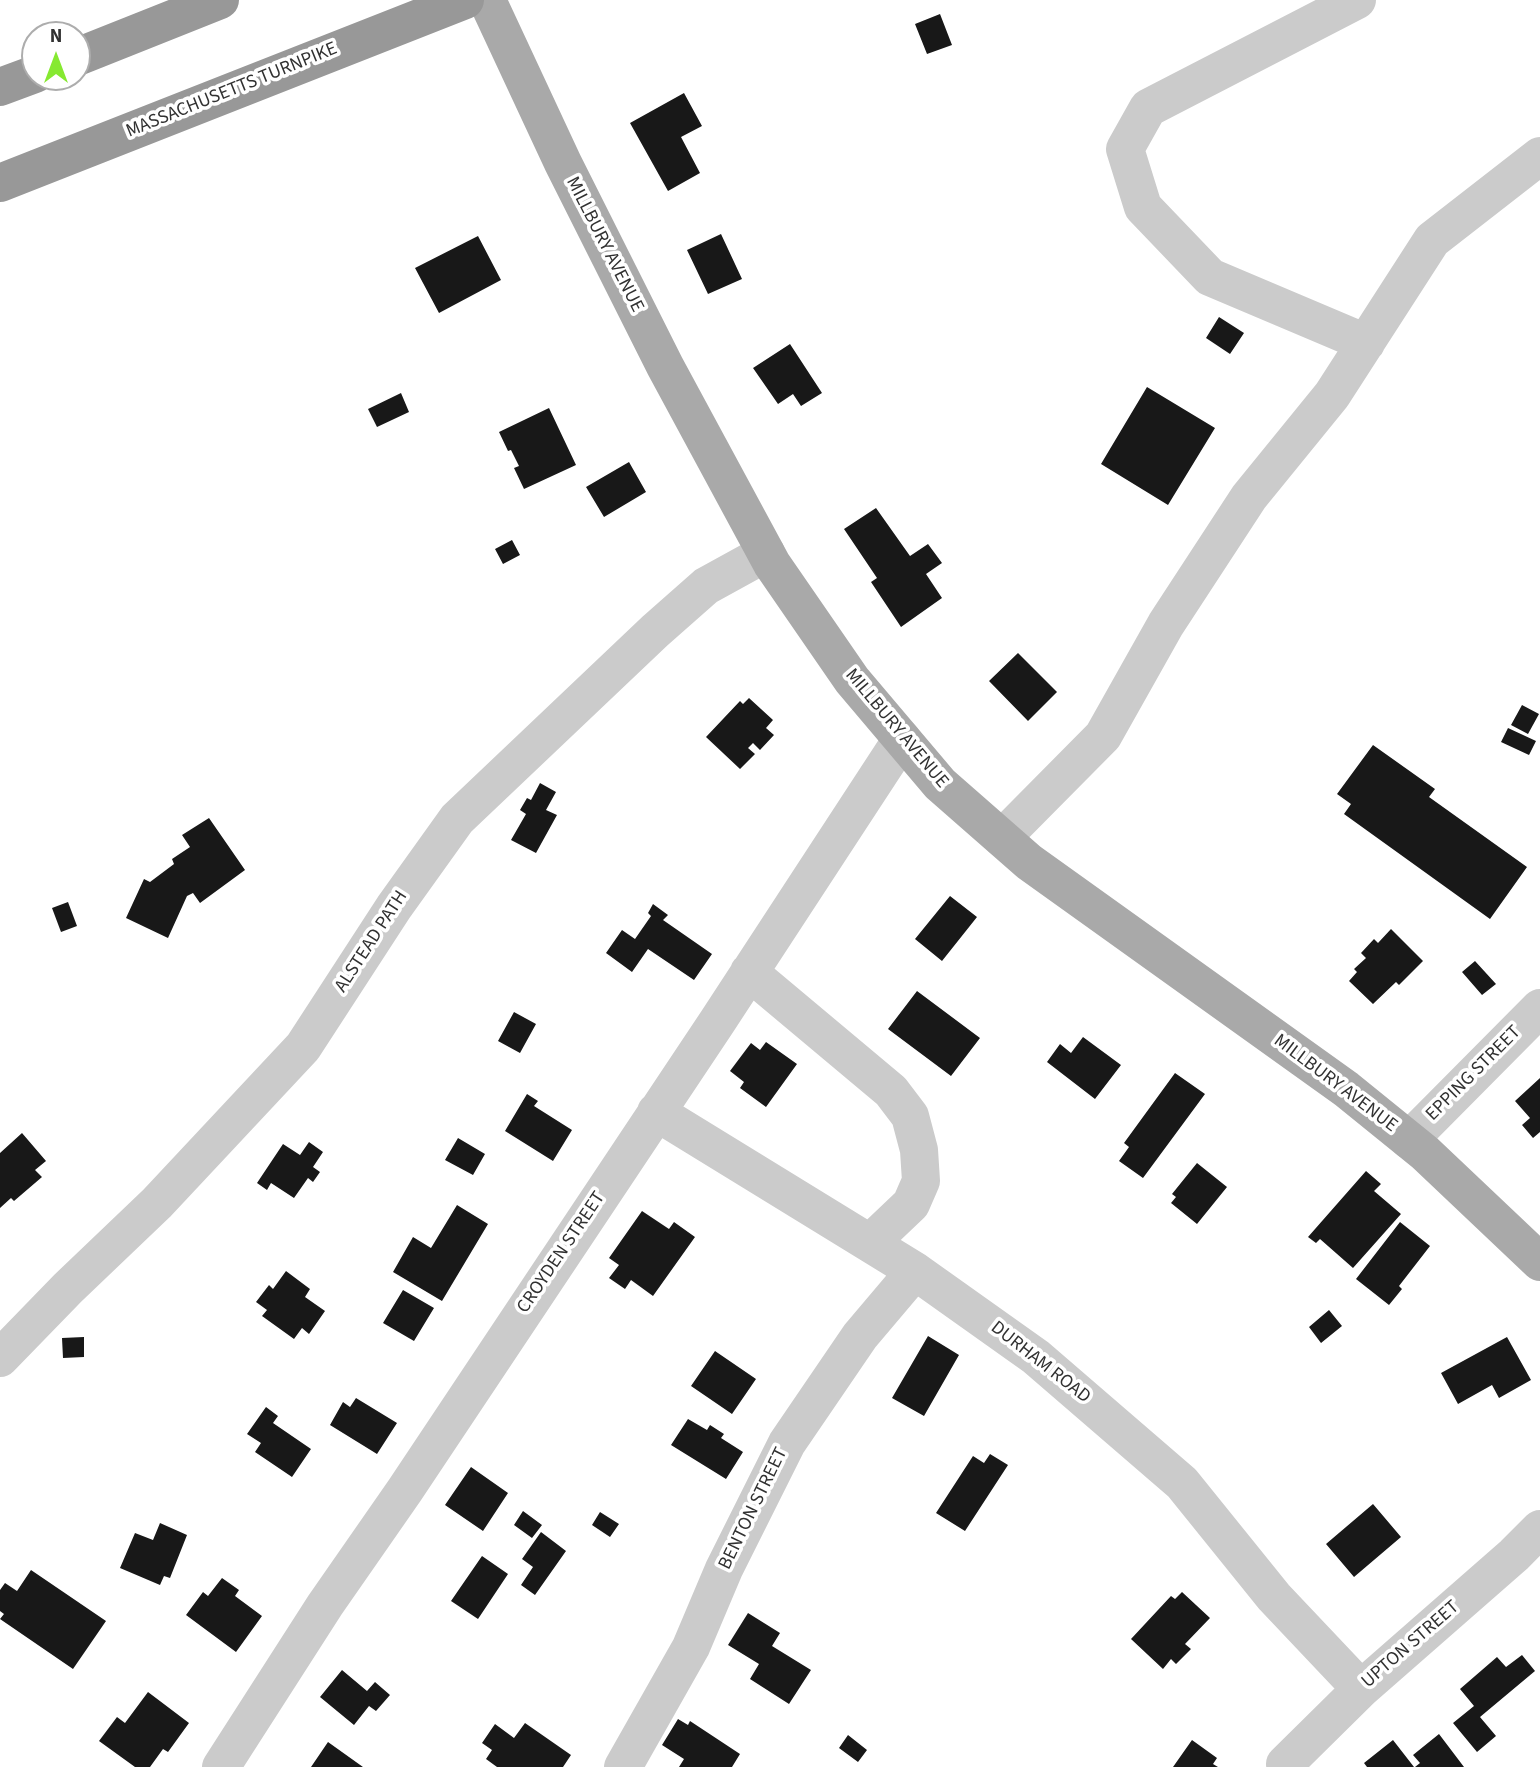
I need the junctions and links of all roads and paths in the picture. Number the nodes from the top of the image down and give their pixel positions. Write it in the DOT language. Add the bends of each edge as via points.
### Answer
graph roads {
  1 [pos="220,0"];
  2 [pos="487,0"];
  3 [pos="1357,0"];
  4 [pos="449,6"];
  5 [pos="91,51"];
  6 [pos="21,80"];
  7 [pos="0,88"];
  8 [pos="1540,156"];
  9 [pos="0,183"];
  10 [pos="1366,343"];
  11 [pos="766,553"];
  12 [pos="902,739"];
  13 [pos="1002,838"];
  14 [pos="749,972"];
  15 [pos="1540,1008"];
  16 [pos="656,1112"];
  17 [pos="1409,1140"];
  18 [pos="870,1243"];
  19 [pos="1540,1262"];
  20 [pos="915,1270"];
  21 [pos="0,1358"];
  22 [pos="1540,1529"];
  23 [pos="1361,1689"];
  24 [pos="1284,1764"];
  25 [pos="221,1767"];
  26 [pos="623,1767"];
  1 -- 5 [label="highway"];
  2 -- 11 [label="main road, MILLBURY AVENUE" via="665,366"];
  3 -- 10 [label="street" via="1148,108 1125,149 1143,207 1210,277"];
  4 -- 9 [label="highway, MASSACHUSETTS TURNPIKE"];
  6 -- 7 [label="highway"];
  8 -- 10 [label="street" via="1432,240"];
  10 -- 13 [label="street" via="1332,395 1249,497 1166,624 1103,736"];
  11 -- 12 [label="main road, MILLBURY AVENUE" via="852,680"];
  11 -- 21 [label="street, ALSTEAD PATH" via="706,586 457,819 394,906 303,1047 157,1203"];
  12 -- 13 [label="main road, MILLBURY AVENUE" via="940,784"];
  12 -- 14 [label="street, CROYDEN STREET"];
  13 -- 17 [label="main road, MILLBURY AVENUE"];
  14 -- 16 [label="street, CROYDEN STREET"];
  14 -- 18 [label="street" via="891,1091 910,1116 921,1181 911,1204"];
  15 -- 17 [label="street, EPPING STREET"];
  16 -- 18 [label="street, DURHAM ROAD"];
  16 -- 25 [label="street, CROYDEN STREET"];
  17 -- 19 [label="main road, MILLBURY AVENUE"];
  18 -- 20 [label="street, DURHAM ROAD"];
  20 -- 23 [label="street, DURHAM ROAD" via="1036,1357 1182,1483 1274,1597"];
  20 -- 26 [label="street, BENTON STREET" via="860,1336 786,1443 691,1647"];
  22 -- 23 [label="street, UPTON STREET"];
  23 -- 24 [label="street, UPTON STREET"];
}
